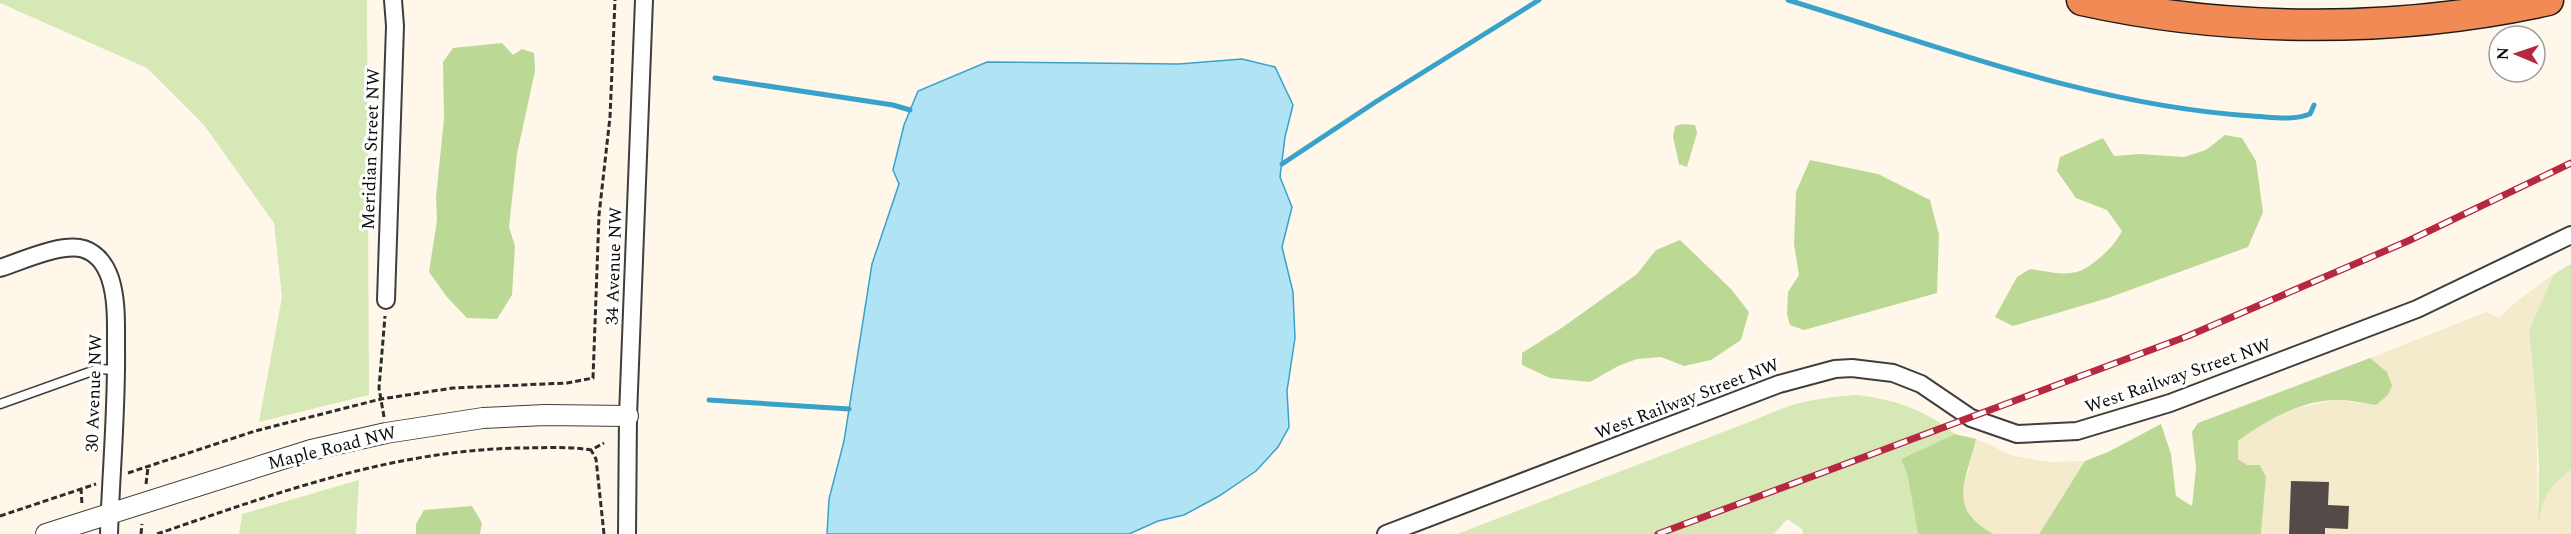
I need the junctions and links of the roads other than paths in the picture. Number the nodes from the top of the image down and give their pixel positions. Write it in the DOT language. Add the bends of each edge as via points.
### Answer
graph roads {
  1 [pos="393,0"];
  2 [pos="644,0"];
  3 [pos="2082,0"];
  4 [pos="2548,0"];
  5 [pos="2571,235"];
  6 [pos="0,268"];
  7 [pos="386,300"];
  8 [pos="116,370"];
  9 [pos="0,404"];
  10 [pos="628,416"];
  11 [pos="110,514"];
  12 [pos="46,534"];
  13 [pos="109,534"];
  14 [pos="627,534"];
  15 [pos="1386,534"];
  1 -- 7 [label="street, Meridian Street NW"];
  2 -- 10 [label="street, 34 Avenue NW"];
  3 -- 4 [label="highway" via="2220,22 2303,24 2414,21"];
  5 -- 15 [label="street, West Railway Street NW" via="2417,309 2100,426 2059,434 2017,434 1971,418 1921,384 1893,373 1835,369 1779,384"];
  6 -- 8 [label="street, 30 Avenue NW" via="70,247 98,256 112,290"];
  8 -- 9 [label="lane" via="98,369"];
  8 -- 11 [label="street, 30 Avenue NW"];
  10 -- 11 [label="street, Maple Road NW" via="483,418 387,433 311,450"];
  10 -- 14 [label="street, 34 Avenue NW"];
  11 -- 12 [label="street, Maple Road NW"];
  11 -- 13 [label="street, 30 Avenue NW"];
}
